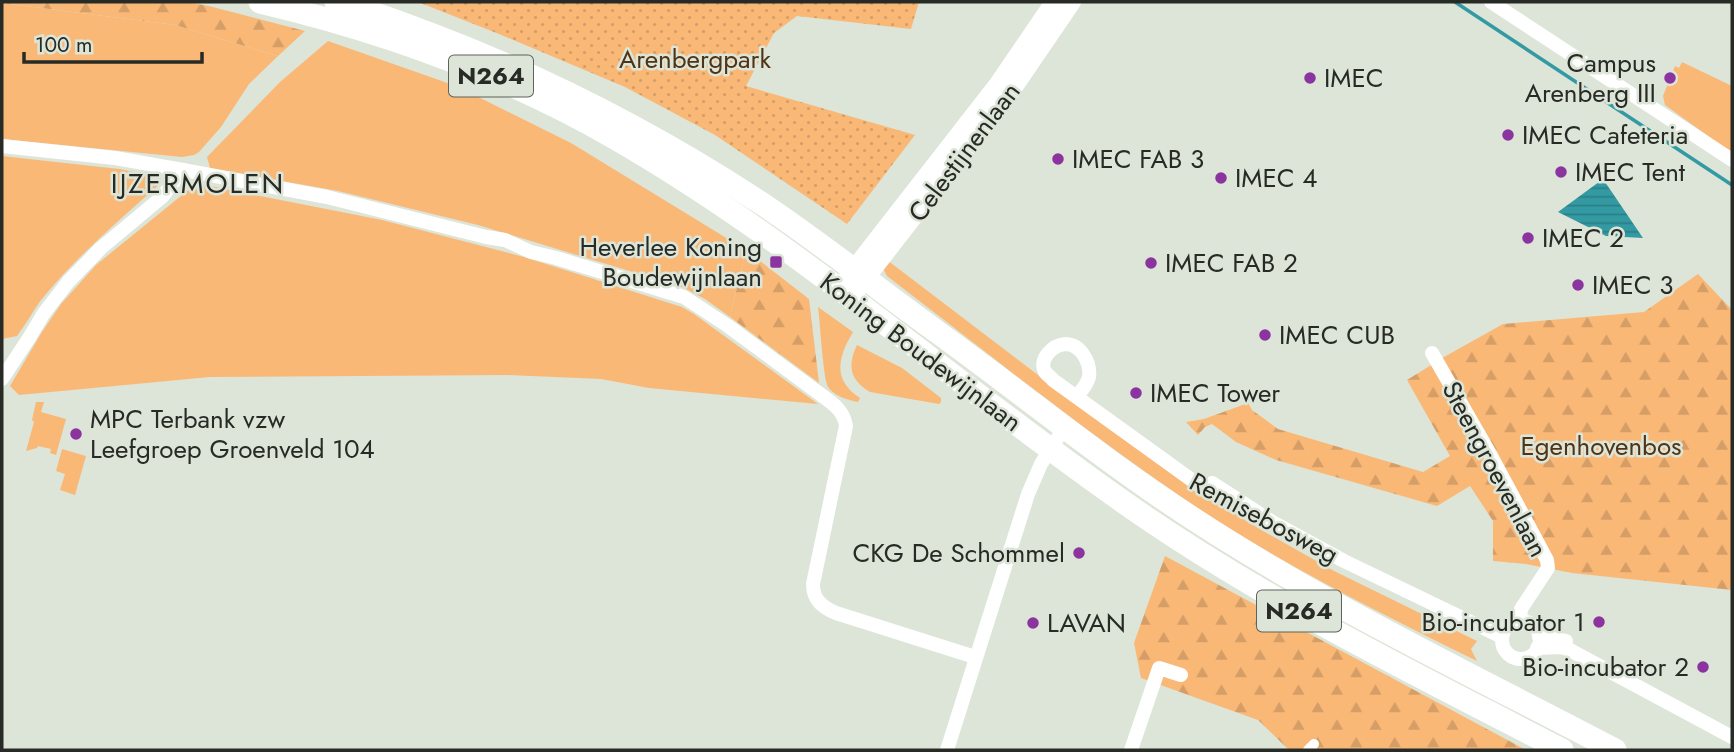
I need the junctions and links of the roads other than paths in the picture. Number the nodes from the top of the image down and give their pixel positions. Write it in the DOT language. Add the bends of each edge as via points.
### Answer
graph roads {
  1 [pos="260,2"];
  2 [pos="336,2"];
  3 [pos="1054,2"];
  4 [pos="1072,2"];
  5 [pos="1492,2"];
  6 [pos="2,146"];
  7 [pos="1732,160"];
  8 [pos="183,170"];
  9 [pos="859,274"];
  10 [pos="845,294"];
  11 [pos="1432,353"];
  12 [pos="2,379"];
  13 [pos="1077,396"];
  14 [pos="1064,428"];
  15 [pos="1050,449"];
  16 [pos="1520,621"];
  17 [pos="1502,637"];
  18 [pos="1538,643"];
  19 [pos="975,657"];
  20 [pos="1181,675"];
  21 [pos="1732,726"];
  22 [pos="1732,737"];
  23 [pos="947,750"];
  24 [pos="1131,750"];
  25 [pos="1562,750"];
  26 [pos="1615,750"];
  1 -- 10 [label="highway, Koning Boudewijnlaan / N264" via="456,61 537,98 704,192"];
  2 -- 9 [label="highway, Koning Boudewijnlaan / N264" via="469,48 632,126 770,209"];
  3 -- 9 [label="street, Celestijnenlaan"];
  4 -- 9 [label="street, Celestijnenlaan" via="1012,90"];
  5 -- 7 [label="street"];
  6 -- 8 [label="street"];
  8 -- 12 [label="street" via="162,197 68,282"];
  8 -- 19 [label="street" via="327,197 501,239 684,298 728,326 844,416 846,426 813,584 816,600 836,613"];
  9 -- 10 [label="street, Celestijnenlaan"];
  9 -- 14 [label="highway, Koning Boudewijnlaan / N264"];
  10 -- 15 [label="highway, Koning Boudewijnlaan / N264"];
  11 -- 16 [label="street, Steengroevenlaan" via="1547,560 1548,568 1521,609"];
  13 -- 17 [label="street, Remisebosweg" via="1207,491 1212,484 1344,561"];
  14 -- 15 [label="street"];
  14 -- 26 [label="highway, Koning Boudewijnlaan / N264" via="1186,515 1273,568"];
  15 -- 19 [label="street" via="1028,494"];
  15 -- 25 [label="highway, Koning Boudewijnlaan / N264" via="1187,545 1261,590"];
  16 -- 17 [label="street" via="1510,624"];
  16 -- 18 [label="street" via="1534,626"];
  17 -- 18 [label="street" via="1505,651 1515,658 1528,657"];
  18 -- 21 [label="street" via="1564,640"];
  18 -- 22 [label="street" via="1567,649"];
  19 -- 23 [label="street"];
  20 -- 24 [label="street" via="1161,663"];
}
